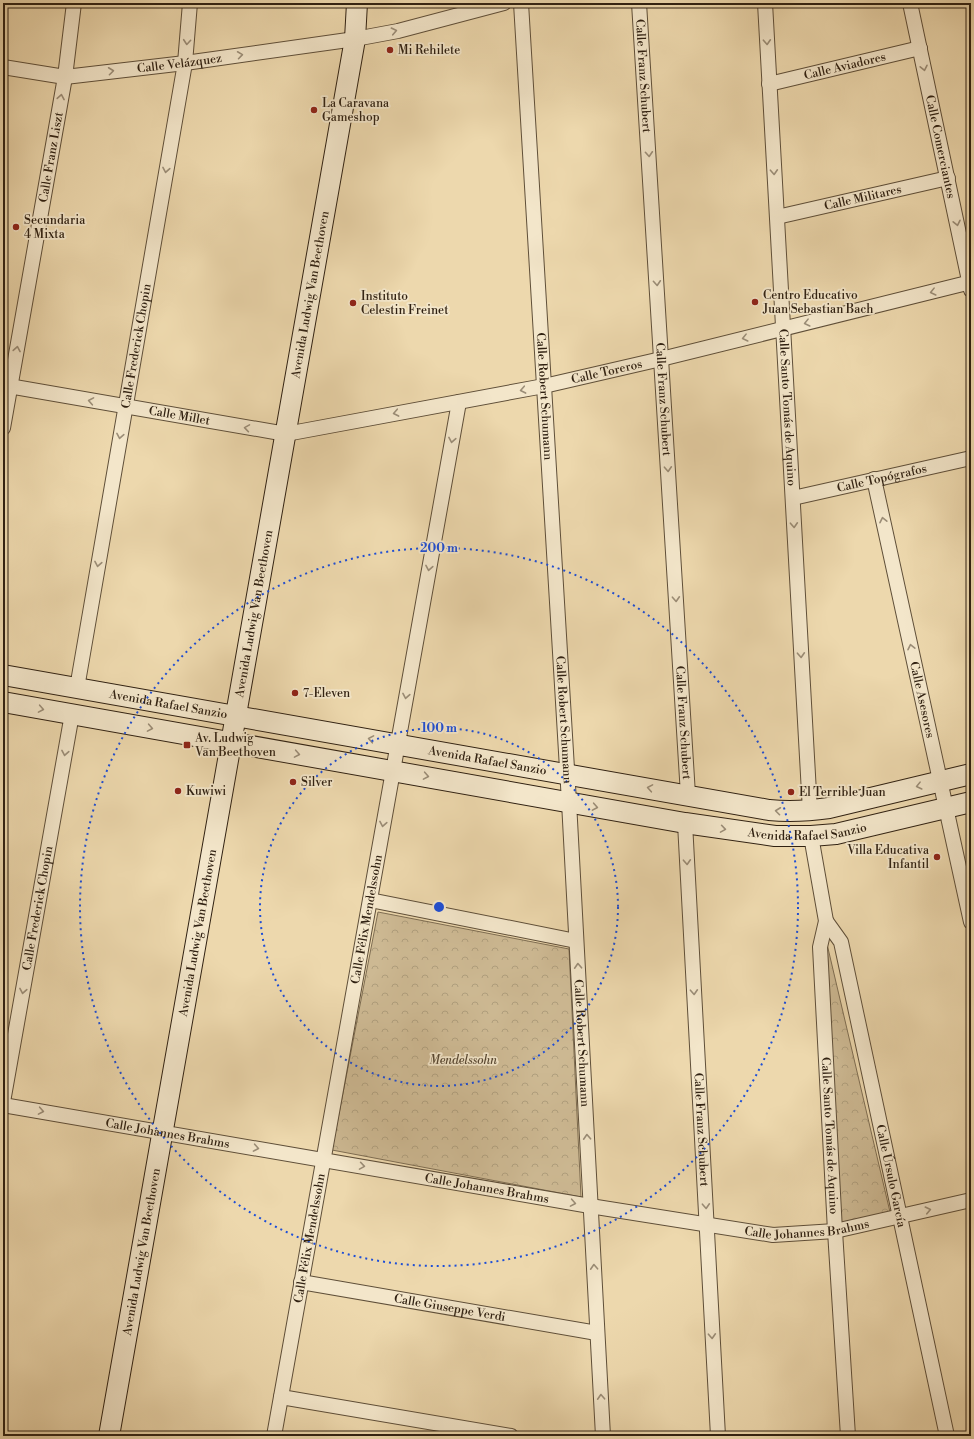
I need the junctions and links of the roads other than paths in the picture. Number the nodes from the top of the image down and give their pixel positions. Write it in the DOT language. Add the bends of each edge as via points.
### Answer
graph roads {
  1 [pos="74,3"];
  2 [pos="190,3"];
  3 [pos="357,3"];
  4 [pos="504,3"];
  5 [pos="521,3"];
  6 [pos="639,3"];
  7 [pos="765,3"];
  8 [pos="910,3"];
  9 [pos="355,39"];
  10 [pos="920,48"];
  11 [pos="185,63"];
  12 [pos="3,66"];
  13 [pos="65,77"];
  14 [pos="769,84"];
  15 [pos="948,178"];
  16 [pos="777,217"];
  17 [pos="970,285"];
  18 [pos="783,328"];
  19 [pos="661,359"];
  20 [pos="7,386"];
  21 [pos="544,386"];
  22 [pos="459,402"];
  23 [pos="125,407"];
  24 [pos="3,428"];
  25 [pos="286,434"];
  26 [pos="971,458"];
  27 [pos="874,479"];
  28 [pos="792,498"];
  29 [pos="3,675"];
  30 [pos="77,688"];
  31 [pos="3,702"];
  32 [pos="72,714"];
  33 [pos="236,716"];
  34 [pos="232,742"];
  35 [pos="398,744"];
  36 [pos="393,770"];
  37 [pos="567,774"];
  38 [pos="971,774"];
  39 [pos="940,781"];
  40 [pos="688,795"];
  41 [pos="569,802"];
  42 [pos="971,802"];
  43 [pos="946,808"];
  44 [pos="810,811"];
  45 [pos="685,823"];
  46 [pos="811,836"];
  47 [pos="370,900"];
  48 [pos="826,921"];
  49 [pos="971,922"];
  50 [pos="576,941"];
  51 [pos="3,1103"];
  52 [pos="163,1132"];
  53 [pos="323,1160"];
  54 [pos="971,1200"];
  55 [pos="590,1206"];
  56 [pos="899,1217"];
  57 [pos="707,1224"];
  58 [pos="835,1231"];
  59 [pos="301,1282"];
  60 [pos="597,1333"];
  61 [pos="281,1397"];
  62 [pos="109,1436"];
  63 [pos="274,1436"];
  64 [pos="511,1436"];
  65 [pos="603,1436"];
  66 [pos="718,1436"];
  67 [pos="848,1436"];
  68 [pos="947,1436"];
  1 -- 13 [label="street, Calle Franz Liszt"];
  2 -- 11 [label="street, Calle Frederick Chopin, one-way"];
  3 -- 9 [label="main road, Avenida Ludwig Van Beethoven"];
  9 -- 4 [label="street, Calle Velázquez, one-way" via="398,31"];
  5 -- 21 [label="street, Calle Robert Schumann"];
  6 -- 19 [label="street, Calle Franz Schubert, one-way"];
  7 -- 14 [label="street, Calle Santo Tomás de Aquino, one-way"];
  8 -- 10 [label="street, Calle Comerciantes"];
  11 -- 9 [label="street, Calle Velázquez, one-way"];
  9 -- 25 [label="main road, Avenida Ludwig Van Beethoven"];
  10 -- 14 [label="street, Calle Aviadores"];
  10 -- 15 [label="street, Calle Comerciantes, one-way"];
  13 -- 11 [label="street, Calle Velázquez, one-way"];
  11 -- 23 [label="street, Calle Frederick Chopin, one-way"];
  12 -- 13 [label="street, Calle Velázquez"];
  20 -- 13 [label="street, Calle Franz Liszt, one-way"];
  14 -- 16 [label="street, Calle Santo Tomás de Aquino, one-way"];
  15 -- 16 [label="street, Calle Militares"];
  15 -- 17 [label="street, Calle Comerciantes, one-way"];
  16 -- 18 [label="street, Calle Santo Tomás de Aquino"];
  17 -- 18 [label="street, Calle Toreros, one-way"];
  18 -- 19 [label="street, Calle Toreros, one-way"];
  18 -- 28 [label="street, Calle Santo Tomás de Aquino"];
  19 -- 21 [label="street, Calle Toreros"];
  19 -- 40 [label="street, Calle Franz Schubert, one-way"];
  23 -- 20 [label="street, Calle Millet, one-way"];
  20 -- 24 [label="street, Calle Franz Liszt"];
  21 -- 22 [label="street, Calle Toreros, one-way"];
  21 -- 37 [label="street, Calle Robert Schumann"];
  22 -- 25 [label="street, Calle Toreros, one-way"];
  22 -- 35 [label="street, Calle Félix Mendelssohn, one-way"];
  25 -- 23 [label="street, Calle Millet, one-way"];
  23 -- 30 [label="street, Calle Frederick Chopin, one-way"];
  25 -- 33 [label="main road, Avenida Ludwig Van Beethoven"];
  26 -- 27 [label="street, Calle Topógrafos"];
  27 -- 28 [label="street, Calle Topógrafos"];
  39 -- 27 [label="street, Calle Asesores, one-way"];
  28 -- 44 [label="street, Calle Santo Tomás de Aquino, one-way"];
  29 -- 30 [label="main road, Avenida Rafael Sanzio"];
  30 -- 33 [label="main road, Avenida Rafael Sanzio"];
  31 -- 32 [label="main road, Avenida Rafael Sanzio, one-way"];
  32 -- 34 [label="main road, Avenida Rafael Sanzio, one-way"];
  32 -- 51 [label="street, Calle Frederick Chopin, one-way"];
  33 -- 34 [label="main road, Avenida Ludwig Van Beethoven"];
  35 -- 33 [label="main road, Avenida Rafael Sanzio, one-way"];
  34 -- 36 [label="main road, Avenida Rafael Sanzio, one-way"];
  34 -- 52 [label="main road, Avenida Ludwig Van Beethoven"];
  35 -- 36 [label="street, Calle Félix Mendelssohn"];
  35 -- 37 [label="main road, Avenida Rafael Sanzio"];
  36 -- 41 [label="main road, Avenida Rafael Sanzio, one-way"];
  36 -- 47 [label="street, Calle Félix Mendelssohn, one-way"];
  40 -- 37 [label="main road, Avenida Rafael Sanzio, one-way"];
  37 -- 41 [label="street, Calle Robert Schumann"];
  38 -- 39 [label="main road, Avenida Rafael Sanzio"];
  39 -- 43 [label="street, Calle Asesores"];
  39 -- 44 [label="main road, Avenida Rafael Sanzio, one-way"];
  44 -- 40 [label="main road, Avenida Rafael Sanzio, one-way" via="769,810"];
  41 -- 45 [label="main road, Avenida Rafael Sanzio, one-way"];
  41 -- 50 [label="street, Calle Robert Schumann"];
  42 -- 43 [label="main road, Avenida Rafael Sanzio"];
  43 -- 46 [label="main road, Avenida Rafael Sanzio" via="836,834"];
  43 -- 49 [label="street, Calle Asesores"];
  45 -- 46 [label="main road, Avenida Rafael Sanzio, one-way" via="760,834"];
  45 -- 57 [label="street, Calle Franz Schubert, one-way"];
  46 -- 48 [label="street, Calle Santo Tomás de Aquino"];
  47 -- 50 [label="street"];
  47 -- 53 [label="street, Calle Félix Mendelssohn"];
  48 -- 56 [label="street, Calle Úrsulo García" via="841,942"];
  48 -- 58 [label="street, Calle Santo Tomás de Aquino" via="820,947"];
  55 -- 50 [label="street, Calle Robert Schumann, one-way"];
  51 -- 52 [label="street, Calle Johannes Brahms, one-way"];
  52 -- 53 [label="street, Calle Johannes Brahms, one-way"];
  52 -- 62 [label="main road, Avenida Ludwig Van Beethoven"];
  53 -- 55 [label="street, Calle Johannes Brahms, one-way"];
  53 -- 59 [label="street, Calle Félix Mendelssohn"];
  56 -- 54 [label="street, Calle Johannes Brahms, one-way"];
  55 -- 57 [label="street, Calle Johannes Brahms"];
  60 -- 55 [label="street, Calle Robert Schumann, one-way"];
  56 -- 58 [label="street, Calle Johannes Brahms"];
  56 -- 68 [label="street, Calle Úrsulo García"];
  57 -- 58 [label="street, Calle Johannes Brahms" via="773,1235"];
  57 -- 66 [label="street, Calle Franz Schubert, one-way"];
  58 -- 67 [label="street, Calle Santo Tomás de Aquino"];
  59 -- 60 [label="street, Calle Giuseppe Verdi"];
  59 -- 61 [label="street, Calle Félix Mendelssohn"];
  65 -- 60 [label="street, Calle Robert Schumann, one-way"];
  61 -- 63 [label="street, Calle Félix Mendelssohn"];
  61 -- 64 [label="street"];
}
